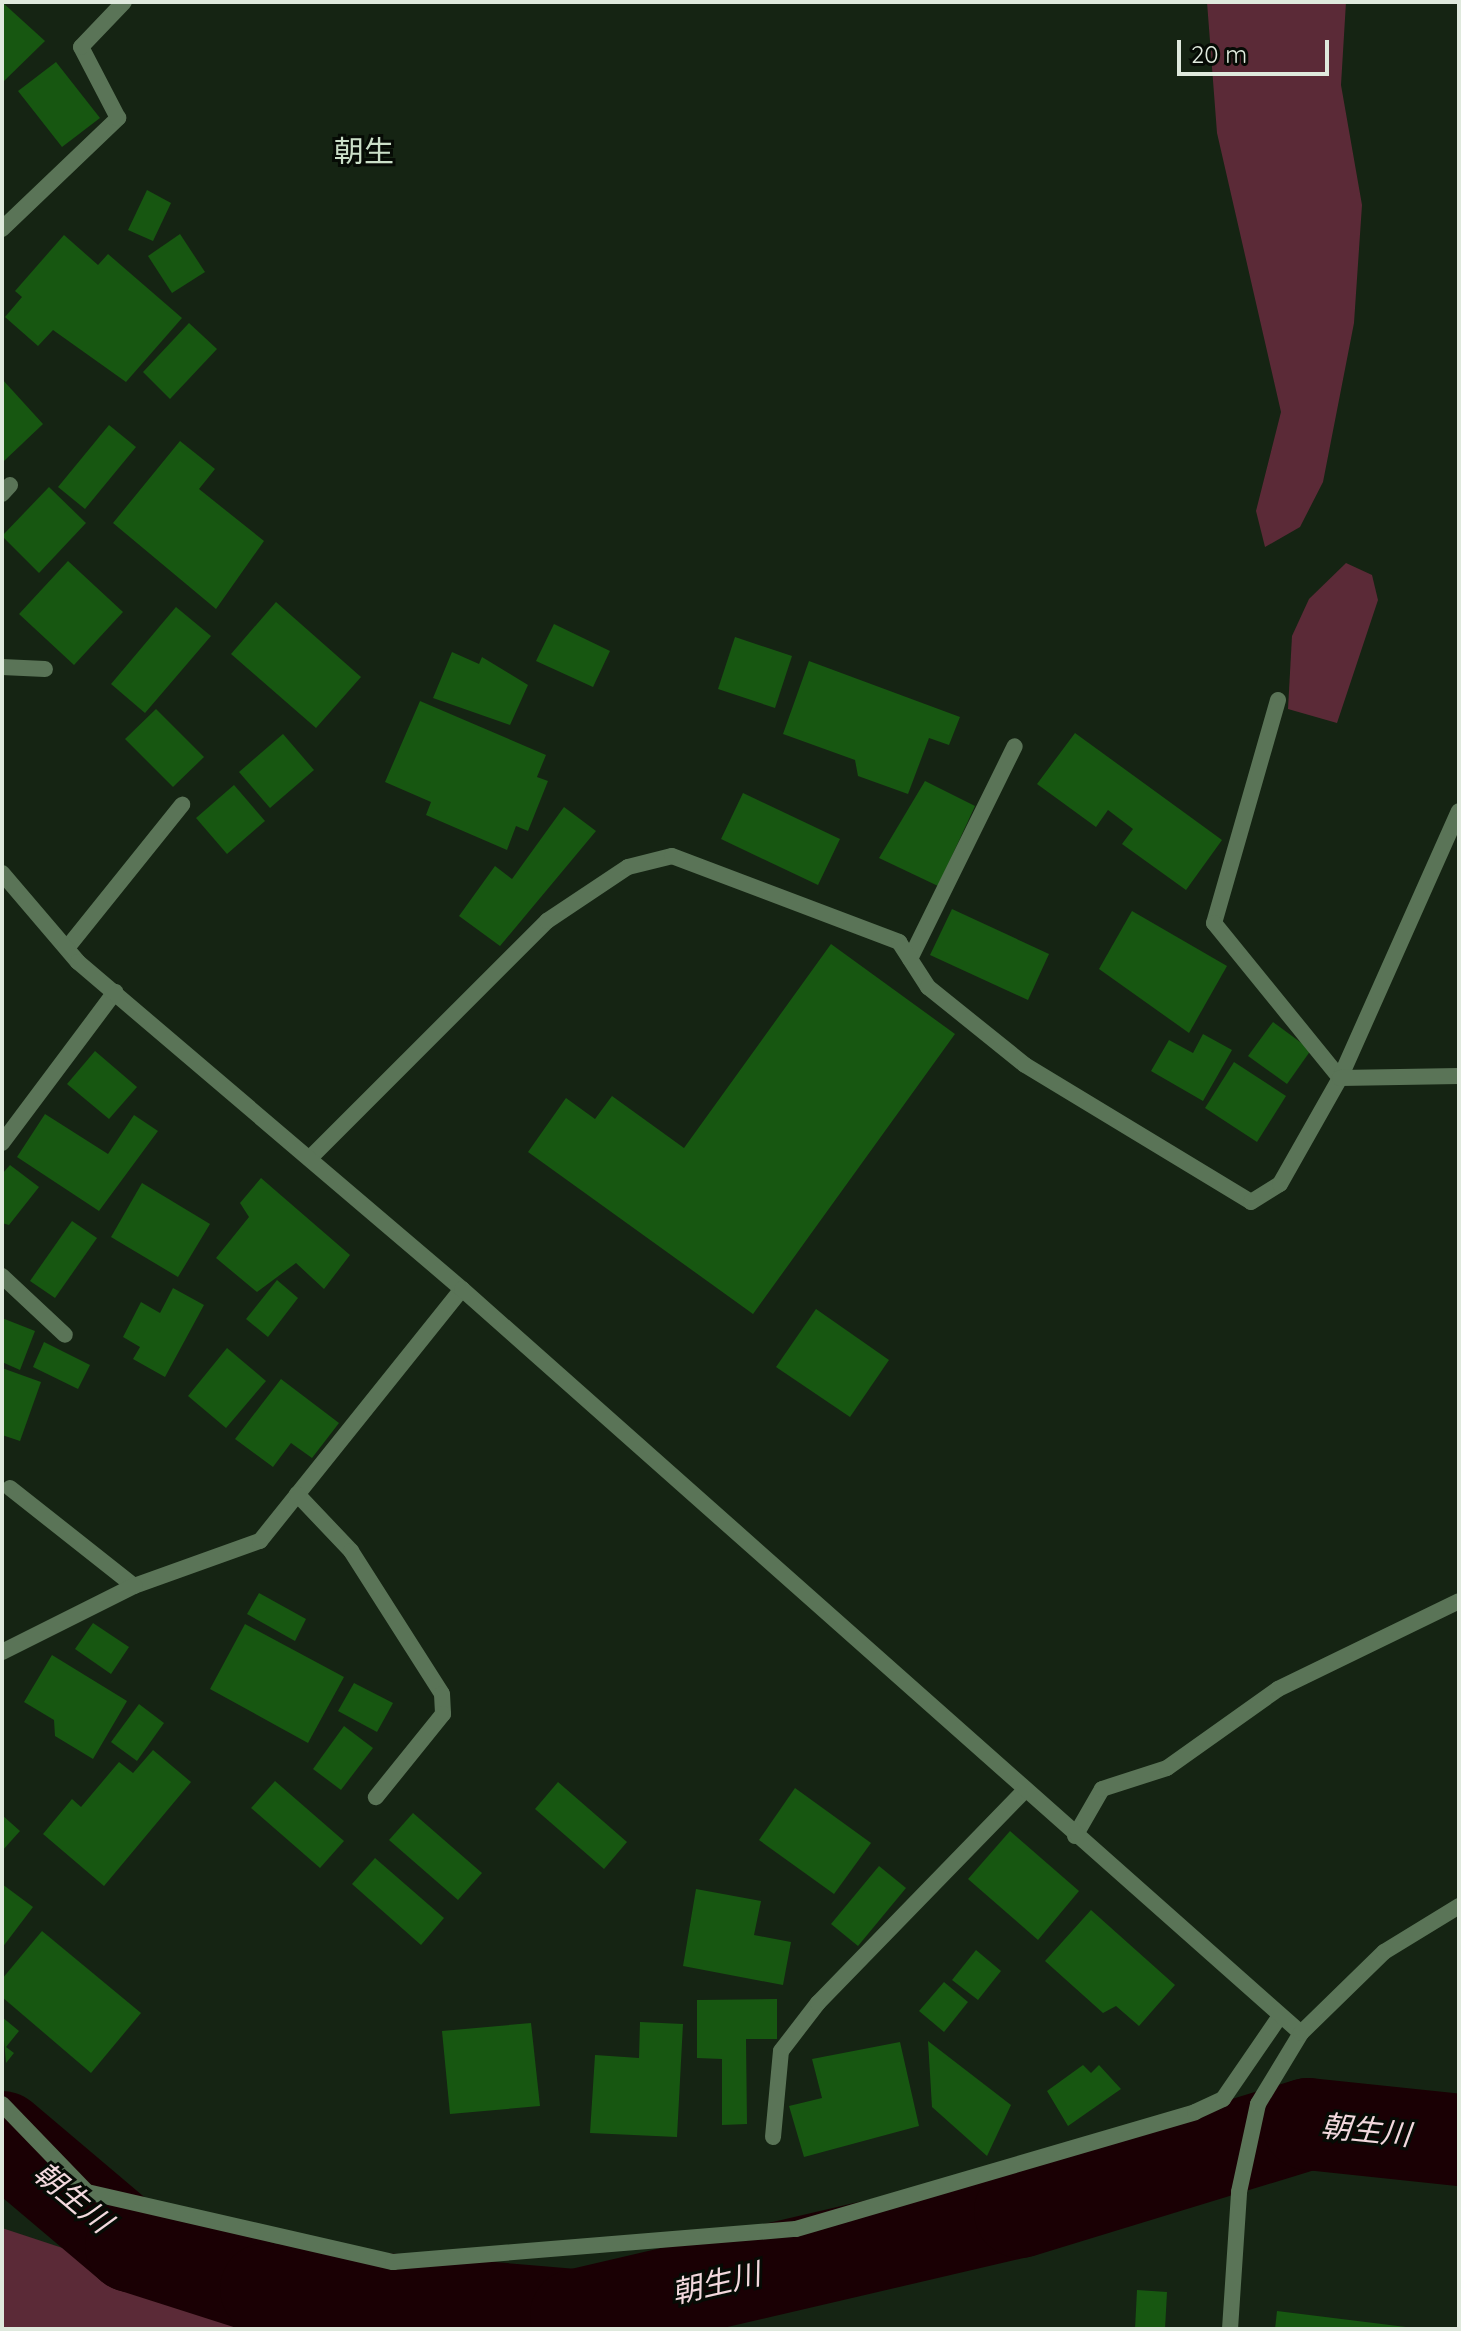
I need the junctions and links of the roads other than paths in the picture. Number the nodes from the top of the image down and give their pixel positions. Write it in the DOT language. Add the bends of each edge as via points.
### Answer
graph roads {
  1 [pos="124,2"];
  2 [pos="2,229"];
  3 [pos="2,667"];
  4 [pos="45,669"];
  5 [pos="1278,700"];
  6 [pos="1015,746"];
  7 [pos="182,805"];
  8 [pos="1459,811"];
  9 [pos="2,873"];
  10 [pos="67,948"];
  11 [pos="910,959"];
  12 [pos="115,992"];
  13 [pos="1459,1076"];
  14 [pos="1340,1078"];
  15 [pos="2,1143"];
  16 [pos="311,1157"];
  17 [pos="2,1276"];
  18 [pos="462,1289"];
  19 [pos="65,1335"];
  20 [pos="10,1488"];
  21 [pos="297,1494"];
  22 [pos="134,1586"];
  23 [pos="1459,1601"];
  24 [pos="2,1652"];
  25 [pos="1025,1790"];
  26 [pos="376,1797"];
  27 [pos="1075,1836"];
  28 [pos="1459,1906"];
  29 [pos="1280,2016"];
  30 [pos="1301,2033"];
  31 [pos="2,2104"];
  32 [pos="773,2137"];
  33 [pos="1230,2329"];
  1 -- 2 [label="street" via="81,47 118,118"];
  3 -- 4 [label="street"];
  5 -- 14 [label="street" via="1214,923"];
  6 -- 11 [label="street"];
  7 -- 10 [label="street"];
  8 -- 14 [label="street"];
  9 -- 10 [label="street"];
  10 -- 12 [label="street"];
  11 -- 14 [label="street" via="928,987 1025,1065 1251,1202 1280,1184"];
  11 -- 16 [label="street" via="899,942 672,856 628,867 547,921"];
  12 -- 15 [label="street"];
  12 -- 16 [label="street"];
  13 -- 14 [label="street"];
  16 -- 18 [label="street"];
  17 -- 19 [label="street"];
  18 -- 21 [label="street"];
  18 -- 25 [label="street"];
  20 -- 22 [label="street"];
  21 -- 22 [label="street" via="260,1541"];
  21 -- 26 [label="street" via="351,1551 442,1694 443,1714"];
  22 -- 24 [label="street"];
  23 -- 27 [label="street" via="1278,1689 1167,1768 1102,1789"];
  25 -- 27 [label="street"];
  25 -- 32 [label="street" via="818,2003 781,2051"];
  27 -- 29 [label="street"];
  28 -- 30 [label="street" via="1384,1952"];
  29 -- 30 [label="street"];
  29 -- 31 [label="street" via="1223,2099 1195,2112 796,2229 393,2262 87,2192"];
  30 -- 33 [label="street" via="1258,2104 1239,2192"];
}
